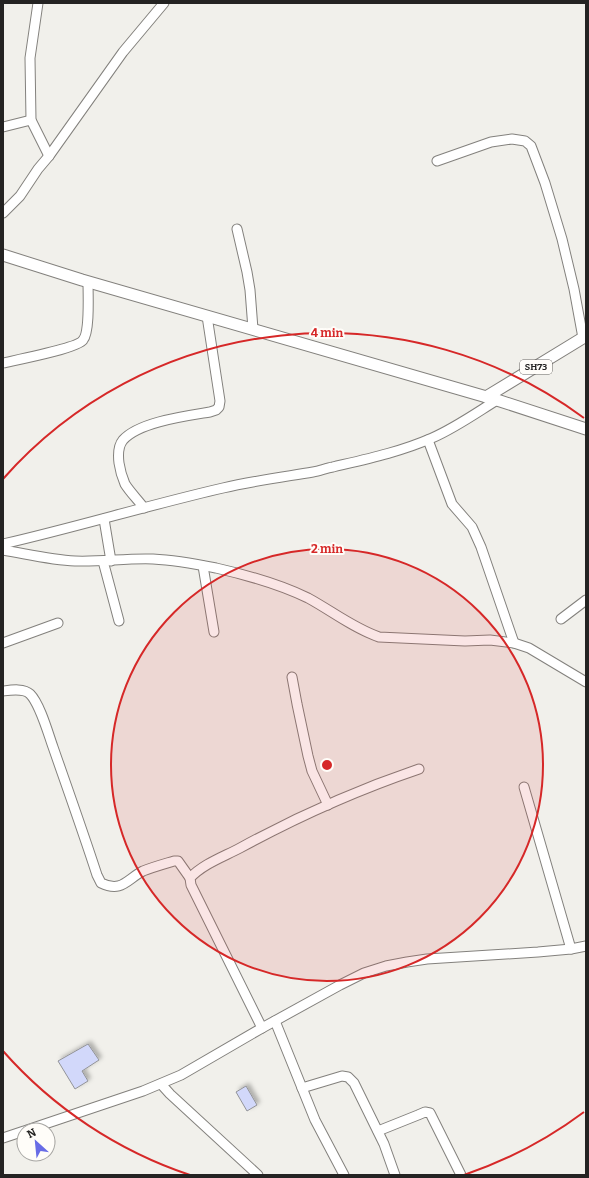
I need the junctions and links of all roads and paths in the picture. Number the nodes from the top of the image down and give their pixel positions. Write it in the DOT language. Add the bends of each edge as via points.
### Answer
graph roads {
  1 [pos="38,3"];
  2 [pos="164,3"];
  3 [pos="31,120"];
  4 [pos="3,127"];
  5 [pos="49,156"];
  6 [pos="437,161"];
  7 [pos="3,213"];
  8 [pos="237,229"];
  9 [pos="3,255"];
  10 [pos="88,282"];
  11 [pos="207,316"];
  12 [pos="253,329"];
  13 [pos="585,337"];
  14 [pos="3,363"];
  15 [pos="492,398"];
  16 [pos="586,429"];
  17 [pos="428,440"];
  18 [pos="144,508"];
  19 [pos="104,519"];
  20 [pos="3,544"];
  21 [pos="3,550"];
  22 [pos="107,561"];
  23 [pos="203,566"];
  24 [pos="586,600"];
  25 [pos="561,618"];
  26 [pos="119,621"];
  27 [pos="58,623"];
  28 [pos="214,632"];
  29 [pos="3,642"];
  30 [pos="514,643"];
  31 [pos="292,678"];
  32 [pos="586,682"];
  33 [pos="3,691"];
  34 [pos="419,769"];
  35 [pos="524,787"];
  36 [pos="328,805"];
  37 [pos="190,878"];
  38 [pos="586,946"];
  39 [pos="571,949"];
  40 [pos="275,1021"];
  41 [pos="262,1028"];
  42 [pos="161,1084"];
  43 [pos="302,1088"];
  44 [pos="51,1122"];
  45 [pos="378,1131"];
  46 [pos="16,1134"];
  47 [pos="3,1138"];
  48 [pos="258,1175"];
  49 [pos="344,1175"];
  50 [pos="395,1175"];
  51 [pos="461,1175"];
  1 -- 3 [label="street" via="30,58"];
  2 -- 5 [label="street" via="123,52"];
  3 -- 4 [label="street"];
  3 -- 5 [label="street"];
  5 -- 7 [label="street" via="20,196"];
  6 -- 13 [label="street" via="491,142 512,139 525,141 531,146 562,239"];
  8 -- 12 [label="street" via="250,290"];
  9 -- 10 [label="main road"];
  10 -- 11 [label="main road"];
  10 -- 14 [label="street" via="88,322 82,342"];
  11 -- 12 [label="main road"];
  11 -- 18 [label="street" via="219,407 210,412 154,423 129,435 119,449 118,456 125,484"];
  12 -- 15 [label="main road"];
  13 -- 15 [label="main road, SH73"];
  15 -- 16 [label="main road"];
  15 -- 17 [label="street" via="464,421"];
  17 -- 18 [label="street" via="368,459 229,486"];
  17 -- 30 [label="street" via="452,504 472,527 481,547"];
  18 -- 19 [label="street"];
  19 -- 20 [label="street"];
  19 -- 22 [label="street"];
  21 -- 22 [label="street" via="54,559"];
  22 -- 23 [label="street" via="152,559"];
  22 -- 26 [label="street"];
  23 -- 28 [label="street"];
  23 -- 30 [label="street" via="254,578 289,590 367,633 380,637"];
  24 -- 25 [label="street"];
  27 -- 29 [label="street"];
  30 -- 32 [label="street" via="529,648"];
  31 -- 36 [label="street" via="312,771"];
  33 -- 37 [label="street" via="20,690 28,692 34,698 101,883 121,885 144,871 174,861 181,864"];
  34 -- 36 [label="street"];
  35 -- 39 [label="street"];
  36 -- 37 [label="street" via="217,860"];
  37 -- 41 [label="street" via="191,885"];
  38 -- 39 [label="street"];
  39 -- 40 [label="street" via="426,960 386,966 364,973"];
  40 -- 41 [label="street"];
  40 -- 43 [label="street"];
  41 -- 42 [label="street"];
  42 -- 44 [label="street"];
  42 -- 48 [label="street"];
  43 -- 45 [label="street" via="342,1076 348,1077 354,1083"];
  43 -- 49 [label="street" via="320,1131"];
  45 -- 50 [label="street"];
  45 -- 51 [label="street" via="425,1112 430,1114"];
  46 -- 47 [label="street"];
}
